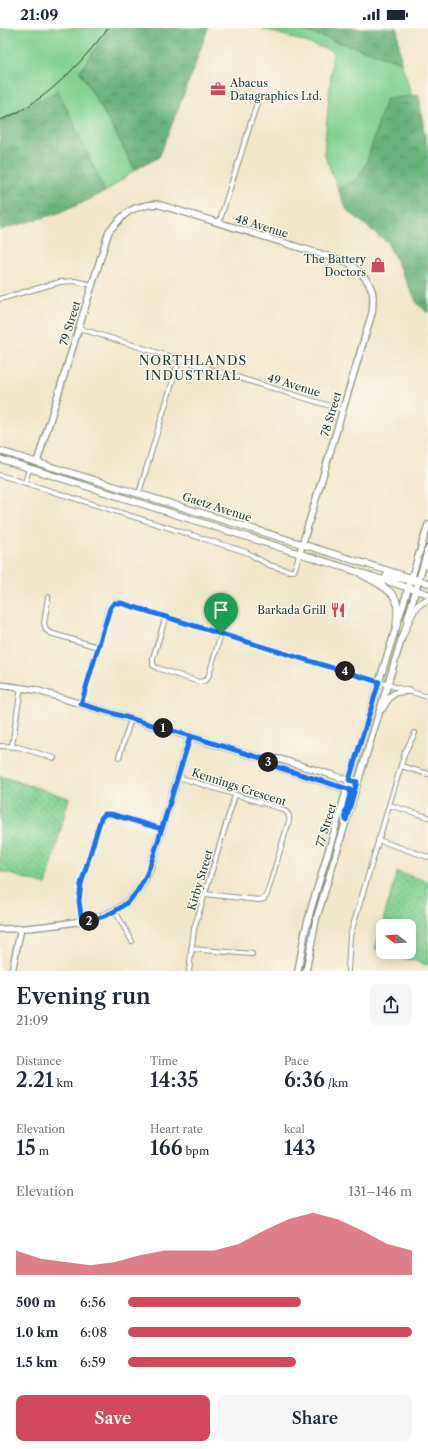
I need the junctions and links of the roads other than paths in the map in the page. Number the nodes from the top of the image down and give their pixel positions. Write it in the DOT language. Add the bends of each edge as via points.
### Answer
graph roads {
  1 [pos="257,103"];
  2 [pos="142,205"];
  3 [pos="219,223"];
  4 [pos="368,282"];
  5 [pos="92,285"];
  6 [pos="0,299"];
  7 [pos="78,328"];
  8 [pos="180,360"];
  9 [pos="343,410"];
  10 [pos="0,451"];
  11 [pos="0,460"];
  12 [pos="37,462"];
  13 [pos="29,469"];
  14 [pos="0,475"];
  15 [pos="25,483"];
  16 [pos="139,493"];
  17 [pos="428,525"];
  18 [pos="302,545"];
  19 [pos="428,551"];
  20 [pos="300,552"];
  21 [pos="428,566"];
  22 [pos="351,569"];
  23 [pos="411,579"];
  24 [pos="419,580"];
  25 [pos="428,582"];
  26 [pos="408,588"];
  27 [pos="416,590"];
  28 [pos="428,594"];
  29 [pos="48,597"];
  30 [pos="428,600"];
  31 [pos="166,616"];
  32 [pos="396,628"];
  33 [pos="221,634"];
  34 [pos="402,637"];
  35 [pos="98,647"];
  36 [pos="379,682"];
  37 [pos="387,684"];
  38 [pos="0,685"];
  39 [pos="21,687"];
  40 [pos="409,691"];
  41 [pos="428,697"];
  42 [pos="81,704"];
  43 [pos="378,716"];
  44 [pos="130,719"];
  45 [pos="415,734"];
  46 [pos="190,736"];
  47 [pos="0,746"];
  48 [pos="12,746"];
  49 [pos="119,757"];
  50 [pos="54,758"];
  51 [pos="264,759"];
  52 [pos="401,766"];
  53 [pos="428,774"];
  54 [pos="178,777"];
  55 [pos="349,780"];
  56 [pos="357,782"];
  57 [pos="351,790"];
  58 [pos="235,795"];
  59 [pos="389,804"];
  60 [pos="428,817"];
  61 [pos="162,829"];
  62 [pos="378,840"];
  63 [pos="428,857"];
  64 [pos="205,894"];
  65 [pos="115,911"];
  66 [pos="82,922"];
  67 [pos="21,928"];
  68 [pos="0,929"];
  69 [pos="132,941"];
  70 [pos="191,949"];
  71 [pos="252,954"];
  72 [pos="12,971"];
  73 [pos="190,971"];
  74 [pos="298,971"];
  75 [pos="306,971"];
  76 [pos="348,971"];
  1 -- 3 [label="street"];
  2 -- 3 [label="street, 48 Avenue" via="157,204"];
  2 -- 5 [label="street, 79 Street" via="124,213 109,230"];
  3 -- 4 [label="street, 48 Avenue" via="347,262"];
  4 -- 9 [label="street, 78 Street" via="373,296 372,313"];
  5 -- 6 [label="street" via="75,281 60,282"];
  5 -- 7 [label="street, 79 Street"];
  7 -- 8 [label="street, 49 Avenue"];
  7 -- 12 [label="street, 79 Street"];
  8 -- 9 [label="street, 49 Avenue"];
  8 -- 16 [label="street"];
  9 -- 18 [label="street, 78 Street"];
  10 -- 12 [label="main road, Gaetz Avenue"];
  11 -- 13 [label="main road, Gaetz Avenue"];
  12 -- 16 [label="main road, Gaetz Avenue"];
  13 -- 15 [label="street"];
  13 -- 20 [label="main road, Gaetz Avenue"];
  14 -- 15 [label="street"];
  15 -- 20 [label="street" via="246,552 269,565 290,571 294,571"];
  16 -- 18 [label="main road, Gaetz Avenue"];
  17 -- 23 [label="street, 77 Street"];
  18 -- 20 [label="street, 78 Street"];
  18 -- 23 [label="main road, Gaetz Avenue"];
  19 -- 21 [label="main road"];
  19 -- 24 [label="street, 77 Street"];
  20 -- 22 [label="main road, Gaetz Avenue"];
  22 -- 23 [label="main road"];
  22 -- 26 [label="main road, Gaetz Avenue"];
  22 -- 32 [label="main road" via="393,594 397,605"];
  23 -- 24 [label="main road, Gaetz Avenue"];
  23 -- 26 [label="street, 77 Street"];
  24 -- 25 [label="main road, Gaetz Avenue"];
  24 -- 27 [label="street, 77 Street"];
  26 -- 27 [label="main road, Gaetz Avenue"];
  26 -- 32 [label="street, 77 Street"];
  27 -- 28 [label="main road, Gaetz Avenue"];
  27 -- 34 [label="street, 77 Street"];
  29 -- 35 [label="street" via="44,623 46,630"];
  30 -- 34 [label="main road" via="416,607"];
  31 -- 33 [label="street"];
  31 -- 33 [label="street" via="153,665 199,682 208,678"];
  31 -- 35 [label="street" via="114,603 110,608"];
  32 -- 36 [label="street, 77 Street"];
  33 -- 36 [label="street"];
  34 -- 37 [label="street, 77 Street"];
  35 -- 42 [label="street"];
  36 -- 37 [label="street"];
  36 -- 55 [label="street, 77 Street"];
  37 -- 40 [label="street"];
  37 -- 43 [label="street, 77 Street"];
  38 -- 39 [label="street"];
  39 -- 42 [label="street"];
  39 -- 48 [label="street"];
  40 -- 41 [label="street"];
  40 -- 43 [label="street" via="392,695"];
  42 -- 44 [label="street"];
  43 -- 56 [label="street, 77 Street"];
  44 -- 46 [label="street"];
  44 -- 49 [label="street"];
  45 -- 52 [label="street"];
  46 -- 51 [label="street"];
  46 -- 54 [label="street"];
  47 -- 48 [label="street"];
  48 -- 50 [label="street"];
  51 -- 55 [label="street" via="279,760"];
  51 -- 57 [label="street" via="277,767"];
  52 -- 53 [label="street"];
  52 -- 59 [label="street"];
  54 -- 58 [label="street, Kennings Crescent"];
  54 -- 61 [label="street"];
  55 -- 56 [label="street"];
  55 -- 57 [label="street, 77 Street"];
  56 -- 57 [label="street, 77 Street"];
  57 -- 74 [label="street, 77 Street" via="311,909"];
  57 -- 75 [label="street, 77 Street" via="346,820 316,920"];
  58 -- 64 [label="street, Kirby Street"];
  58 -- 64 [label="street, Kennings Crescent" via="287,812 289,821 283,843 264,899"];
  59 -- 60 [label="street"];
  59 -- 62 [label="street"];
  61 -- 65 [label="street" via="145,880 135,894"];
  61 -- 66 [label="street" via="111,814 103,816 81,884 79,901"];
  62 -- 63 [label="street"];
  62 -- 76 [label="street" via="350,936"];
  64 -- 70 [label="street, Kirby Street"];
  65 -- 66 [label="street"];
  65 -- 69 [label="street"];
  66 -- 67 [label="street"];
  67 -- 68 [label="street"];
  67 -- 72 [label="street"];
  70 -- 71 [label="street"];
  70 -- 73 [label="street, Kirby Street"];
}
